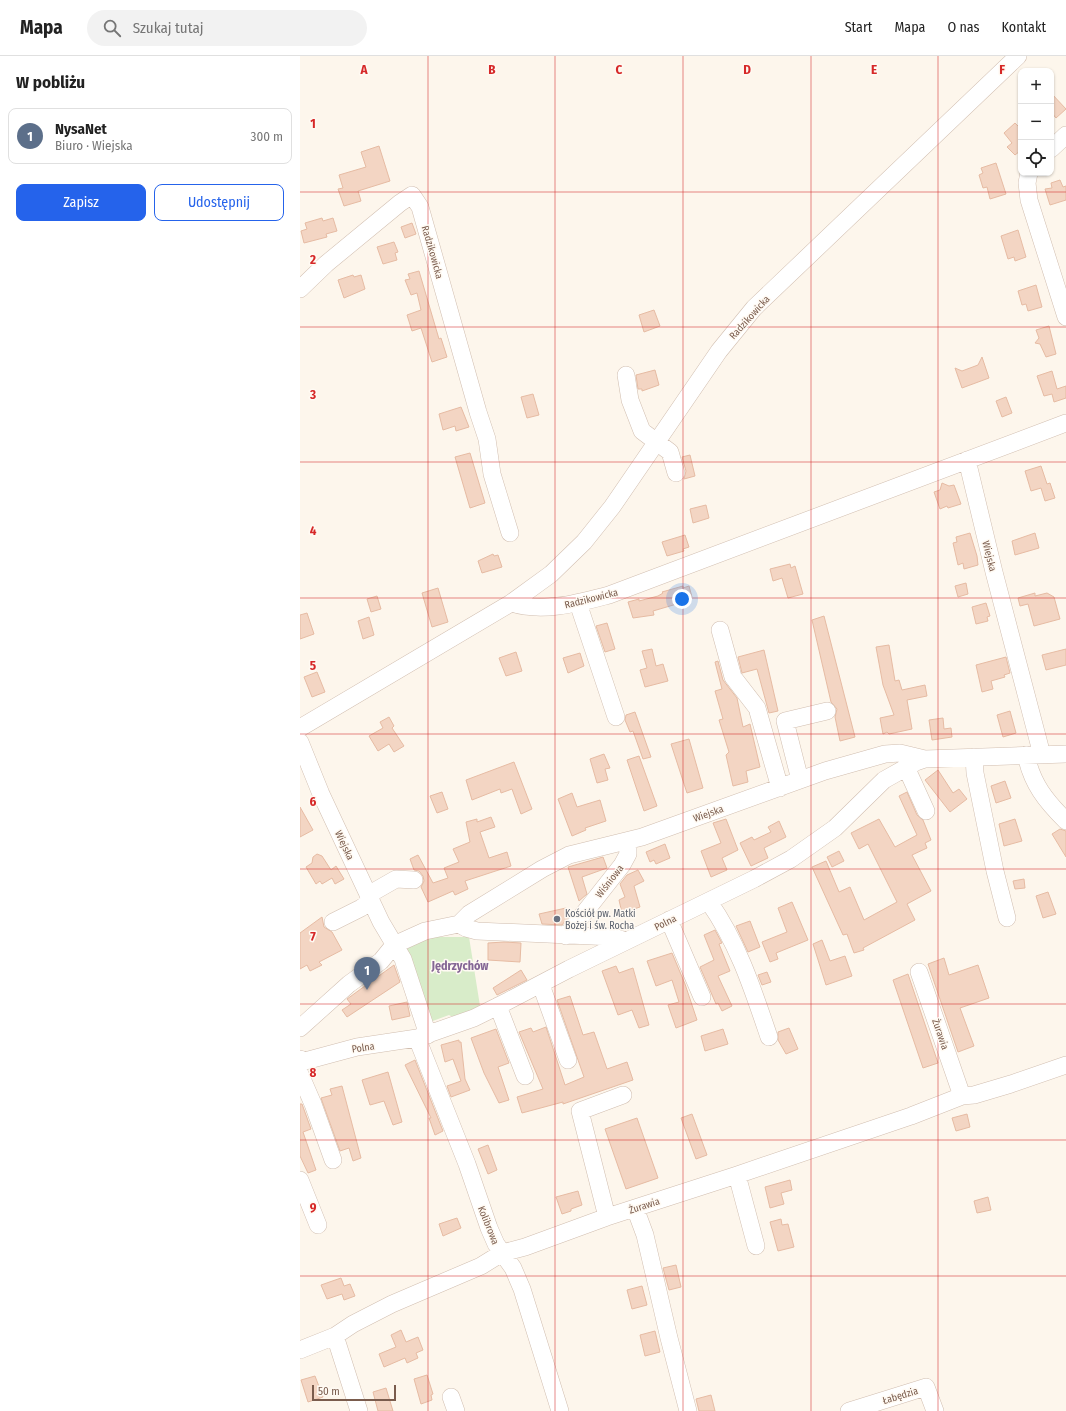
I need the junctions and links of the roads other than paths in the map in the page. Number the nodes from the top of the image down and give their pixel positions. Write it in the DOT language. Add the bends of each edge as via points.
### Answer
graph roads {
  1 [pos="1018,56"];
  2 [pos="1066,135"];
  3 [pos="1054,146"];
  4 [pos="1029,176"];
  5 [pos="300,289"];
  6 [pos="1066,317"];
  7 [pos="626,375"];
  8 [pos="1066,423"];
  9 [pos="656,442"];
  10 [pos="967,460"];
  11 [pos="676,473"];
  12 [pos="510,533"];
  13 [pos="511,603"];
  14 [pos="578,603"];
  15 [pos="720,630"];
  16 [pos="827,711"];
  17 [pos="616,717"];
  18 [pos="300,728"];
  19 [pos="300,742"];
  20 [pos="1066,754"];
  21 [pos="1026,755"];
  22 [pos="1042,755"];
  23 [pos="873,757"];
  24 [pos="974,757"];
  25 [pos="925,759"];
  26 [pos="906,767"];
  27 [pos="800,780"];
  28 [pos="884,780"];
  29 [pos="780,788"];
  30 [pos="926,811"];
  31 [pos="1066,821"];
  32 [pos="628,841"];
  33 [pos="414,880"];
  34 [pos="370,898"];
  35 [pos="709,902"];
  36 [pos="1007,918"];
  37 [pos="669,920"];
  38 [pos="333,922"];
  39 [pos="459,924"];
  40 [pos="566,936"];
  41 [pos="626,941"];
  42 [pos="394,946"];
  43 [pos="919,972"];
  44 [pos="541,985"];
  45 [pos="702,997"];
  46 [pos="498,1006"];
  47 [pos="300,1028"];
  48 [pos="422,1036"];
  49 [pos="769,1037"];
  50 [pos="300,1059"];
  51 [pos="568,1060"];
  52 [pos="1066,1065"];
  53 [pos="300,1074"];
  54 [pos="525,1076"];
  55 [pos="623,1095"];
  56 [pos="962,1096"];
  57 [pos="333,1160"];
  58 [pos="737,1175"];
  59 [pos="300,1180"];
  60 [pos="635,1208"];
  61 [pos="607,1217"];
  62 [pos="318,1225"];
  63 [pos="756,1246"];
  64 [pos="502,1253"];
  65 [pos="336,1336"];
  66 [pos="300,1350"];
  67 [pos="359,1411"];
  68 [pos="560,1411"];
  69 [pos="688,1411"];
  70 [pos="849,1411"];
  71 [pos="935,1411"];
  1 -- 9 [label="street, Radzikowicka" via="754,308 719,351"];
  2 -- 3 [label="street"];
  4 -- 6 [label="street" via="1027,183 1029,200"];
  5 -- 12 [label="street, Radzikowicka" via="326,264 400,202 412,195 420,207 487,439 492,474"];
  7 -- 9 [label="street" via="630,400 642,431"];
  8 -- 10 [label="street"];
  9 -- 11 [label="street" via="670,452"];
  9 -- 13 [label="street, Radzikowicka" via="612,507 584,542 551,574"];
  10 -- 14 [label="street, Radzikowicka" via="634,586"];
  10 -- 22 [label="street, Wiejska"];
  13 -- 14 [label="street, Radzikowicka" via="535,607"];
  13 -- 18 [label="street, Radzikowicka"];
  14 -- 17 [label="street"];
  15 -- 29 [label="street" via="733,677 757,708"];
  16 -- 27 [label="street" via="785,721"];
  19 -- 34 [label="street, Wiejska" via="321,794"];
  20 -- 22 [label="street, Wiejska"];
  21 -- 22 [label="street, Wiejska"];
  21 -- 24 [label="street, Wiejska"];
  21 -- 31 [label="street" via="1029,770 1045,800"];
  23 -- 25 [label="street, Wiejska" via="900,753"];
  23 -- 27 [label="street, Wiejska"];
  23 -- 28 [label="street"];
  24 -- 25 [label="street, Wiejska"];
  24 -- 36 [label="street" via="993,864"];
  25 -- 26 [label="street, Polna"];
  26 -- 28 [label="street, Polna"];
  26 -- 30 [label="street"];
  27 -- 29 [label="street, Wiejska"];
  28 -- 35 [label="street, Polna" via="835,828 810,846"];
  29 -- 32 [label="street, Wiejska"];
  32 -- 39 [label="street, Wiejska" via="569,855 469,914"];
  32 -- 40 [label="street, Wiśniowa" via="628,854 622,865"];
  33 -- 34 [label="street" via="396,880"];
  34 -- 38 [label="street" via="360,908"];
  34 -- 42 [label="street, Wiejska"];
  35 -- 37 [label="street, Polna"];
  35 -- 49 [label="street" via="738,951"];
  37 -- 41 [label="street, Polna"];
  37 -- 45 [label="street"];
  39 -- 40 [label="street" via="477,931"];
  39 -- 42 [label="street, Wiejska" via="425,931"];
  40 -- 41 [label="street" via="614,937"];
  41 -- 44 [label="street, Polna"];
  42 -- 47 [label="street, Wiejska" via="381,961 349,984"];
  42 -- 48 [label="street" via="408,971"];
  43 -- 56 [label="street, Żurawia"];
  44 -- 46 [label="street, Polna"];
  44 -- 51 [label="street"];
  46 -- 48 [label="street, Polna" via="474,1018"];
  46 -- 54 [label="street"];
  48 -- 50 [label="street, Polna" via="351,1049 305,1061"];
  48 -- 64 [label="street, Kolibrowa" via="489,1228"];
  52 -- 56 [label="street, Żurawia" via="1011,1084"];
  53 -- 57 [label="street"];
  55 -- 61 [label="street" via="580,1111"];
  56 -- 58 [label="street, Żurawia"];
  58 -- 60 [label="street, Żurawia"];
  58 -- 63 [label="street"];
  59 -- 62 [label="street"];
  60 -- 61 [label="street, Żurawia"];
  60 -- 69 [label="street" via="645,1235"];
  61 -- 64 [label="street, Żurawia"];
  64 -- 65 [label="street, Żurawia" via="481,1266 352,1324"];
  64 -- 68 [label="street, Kolibrowa" via="513,1268 522,1289"];
  65 -- 66 [label="street, Żurawia"];
  65 -- 67 [label="street"];
  70 -- 71 [label="street, Łabędzia" via="926,1387"];
}
